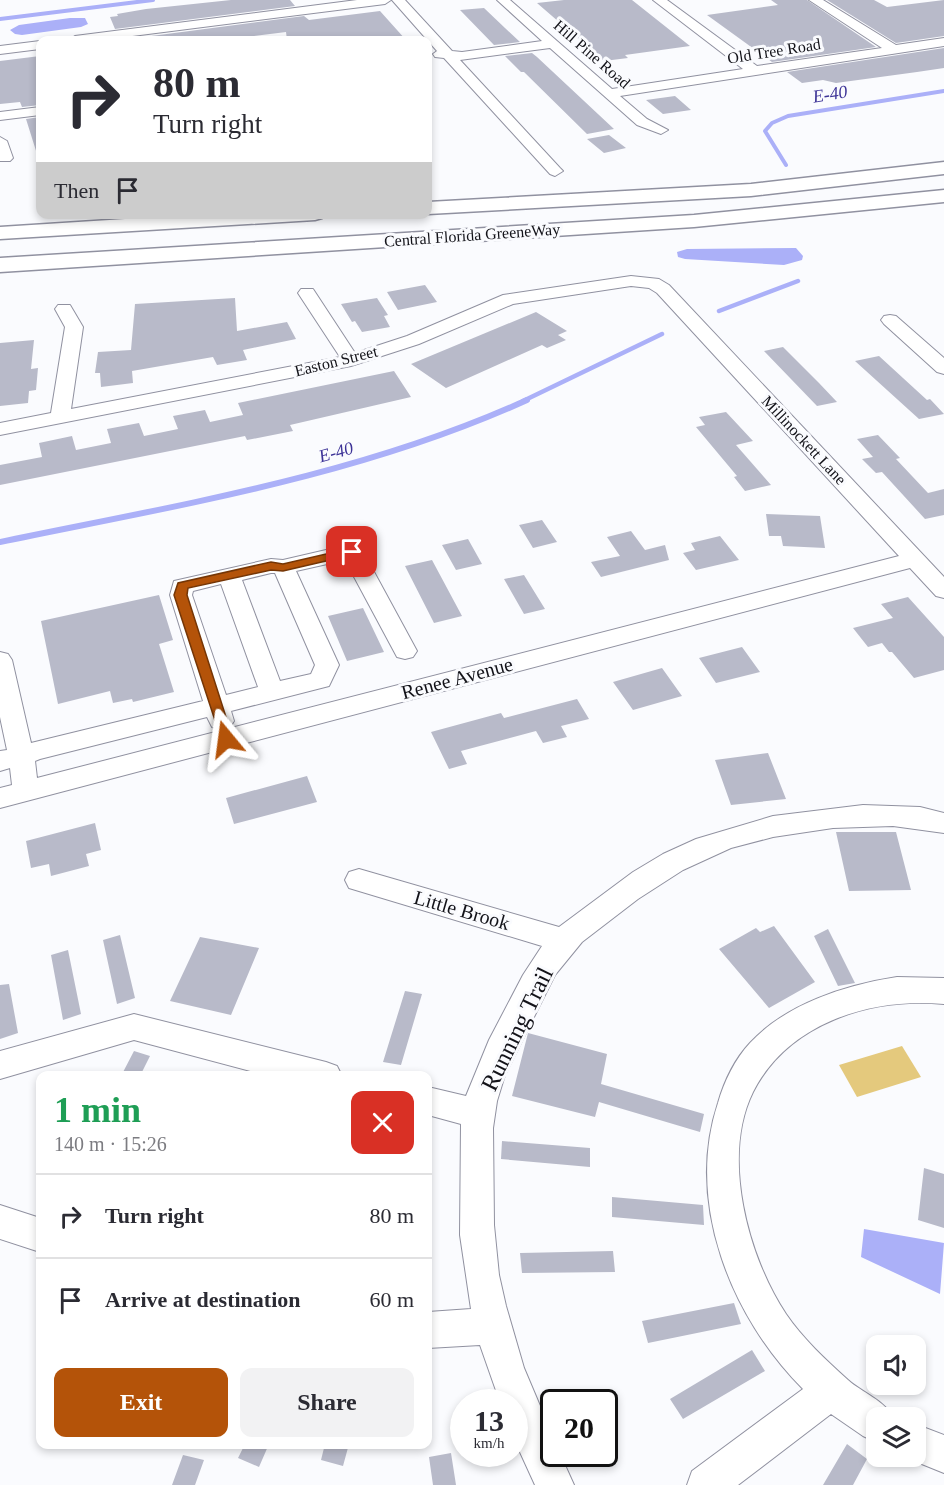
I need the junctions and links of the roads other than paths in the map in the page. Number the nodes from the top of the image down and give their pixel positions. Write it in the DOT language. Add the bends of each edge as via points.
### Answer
graph roads {
  1 [pos="385,0"];
  2 [pos="398,0"];
  3 [pos="503,0"];
  4 [pos="659,0"];
  5 [pos="815,0"];
  6 [pos="106,36"];
  7 [pos="431,36"];
  8 [pos="432,37"];
  9 [pos="549,41"];
  10 [pos="944,42"];
  11 [pos="36,46"];
  12 [pos="893,49"];
  13 [pos="0,50"];
  14 [pos="448,54"];
  15 [pos="432,56"];
  16 [pos="754,71"];
  17 [pos="610,93"];
  18 [pos="36,112"];
  19 [pos="0,116"];
  20 [pos="661,130"];
  21 [pos="0,141"];
  22 [pos="5,158"];
  23 [pos="944,168"];
  24 [pos="555,171"];
  25 [pos="944,196"];
  26 [pos="432,208"];
  27 [pos="944,208"];
  28 [pos="232,219"];
  29 [pos="694,221"];
  30 [pos="0,233"];
  31 [pos="0,266"];
  32 [pos="663,289"];
  33 [pos="307,293"];
  34 [pos="64,309"];
  35 [pos="890,320"];
  36 [pos="351,360"];
  37 [pos="944,368"];
  38 [pos="60,417"];
  39 [pos="0,429"];
  40 [pos="915,559"];
  41 [pos="283,567"];
  42 [pos="229,575"];
  43 [pos="944,591"];
  44 [pos="405,651"];
  45 [pos="0,660"];
  46 [pos="272,692"];
  47 [pos="217,706"];
  48 [pos="226,739"];
  49 [pos="10,759"];
  50 [pos="26,791"];
  51 [pos="0,798"];
  52 [pos="944,823"];
  53 [pos="359,880"];
  54 [pos="564,940"];
  55 [pos="944,991"];
  56 [pos="0,1065"];
  57 [pos="307,1071"];
  58 [pos="432,1102"];
  59 [pos="478,1114"];
  60 [pos="0,1222"];
  61 [pos="36,1234"];
  62 [pos="494,1326"];
  63 [pos="432,1330"];
  64 [pos="832,1390"];
  65 [pos="866,1416"];
  66 [pos="926,1447"];
  67 [pos="944,1454"];
  68 [pos="555,1485"];
  69 [pos="706,1485"];
  1 -- 6 [label="street"];
  2 -- 7 [label="street"];
  3 -- 9 [label="street, Hill Pine Road"];
  4 -- 16 [label="street"];
  5 -- 12 [label="street"];
  8 -- 14 [label="street"];
  9 -- 14 [label="street" via="462,56"];
  9 -- 17 [label="street, Hill Pine Road"];
  10 -- 12 [label="street, Old Tree Road"];
  11 -- 13 [label="street"];
  12 -- 16 [label="street, Old Tree Road"];
  14 -- 15 [label="street"];
  14 -- 24 [label="street"];
  16 -- 17 [label="street, Old Tree Road"];
  17 -- 20 [label="street, Hill Pine Road" via="642,122"];
  18 -- 19 [label="street"];
  21 -- 22 [label="street"];
  23 -- 26 [label="highway, Central Florida GreeneWay" via="775,187"];
  25 -- 29 [label="highway, Central Florida GreeneWay"];
  27 -- 29 [label="highway" via="810,220"];
  28 -- 30 [label="highway"];
  29 -- 31 [label="highway, Central Florida GreeneWay"];
  32 -- 36 [label="street, Easton Street" via="653,283 631,280 509,299 413,340"];
  32 -- 40 [label="street, Millinockett Lane"];
  33 -- 36 [label="street"];
  34 -- 38 [label="street" via="74,327"];
  35 -- 37 [label="street"];
  36 -- 38 [label="street, Easton Street"];
  38 -- 39 [label="street, Easton Street"];
  40 -- 43 [label="street, Millinockett Lane"];
  40 -- 48 [label="street, Renee Avenue"];
  41 -- 42 [label="street"];
  41 -- 44 [label="street" via="352,552"];
  41 -- 46 [label="street" via="327,665 320,680"];
  42 -- 46 [label="street"];
  42 -- 47 [label="street" via="182,586 180,595"];
  45 -- 49 [label="street"];
  46 -- 47 [label="street"];
  47 -- 48 [label="street"];
  47 -- 49 [label="street"];
  48 -- 50 [label="street, Renee Avenue"];
  49 -- 50 [label="street"];
  50 -- 51 [label="street, Renee Avenue"];
  52 -- 54 [label="street, Running Trail" via="895,816 840,816 736,836 661,867"];
  53 -- 54 [label="street, Little Brook"];
  54 -- 59 [label="street, Running Trail" via="540,972 500,1051"];
  55 -- 64 [label="street" via="894,990 861,997 807,1018 775,1039 756,1059 744,1076 733,1105 724,1139 723,1181 736,1247 773,1325 796,1355"];
  56 -- 57 [label="street" via="134,1027"];
  58 -- 59 [label="street"];
  59 -- 62 [label="street, Running Trail" via="477,1243"];
  60 -- 61 [label="street"];
  62 -- 63 [label="street"];
  62 -- 68 [label="street, Running Trail" via="514,1389"];
  64 -- 65 [label="street"];
  64 -- 69 [label="street"];
  66 -- 67 [label="street"];
}
